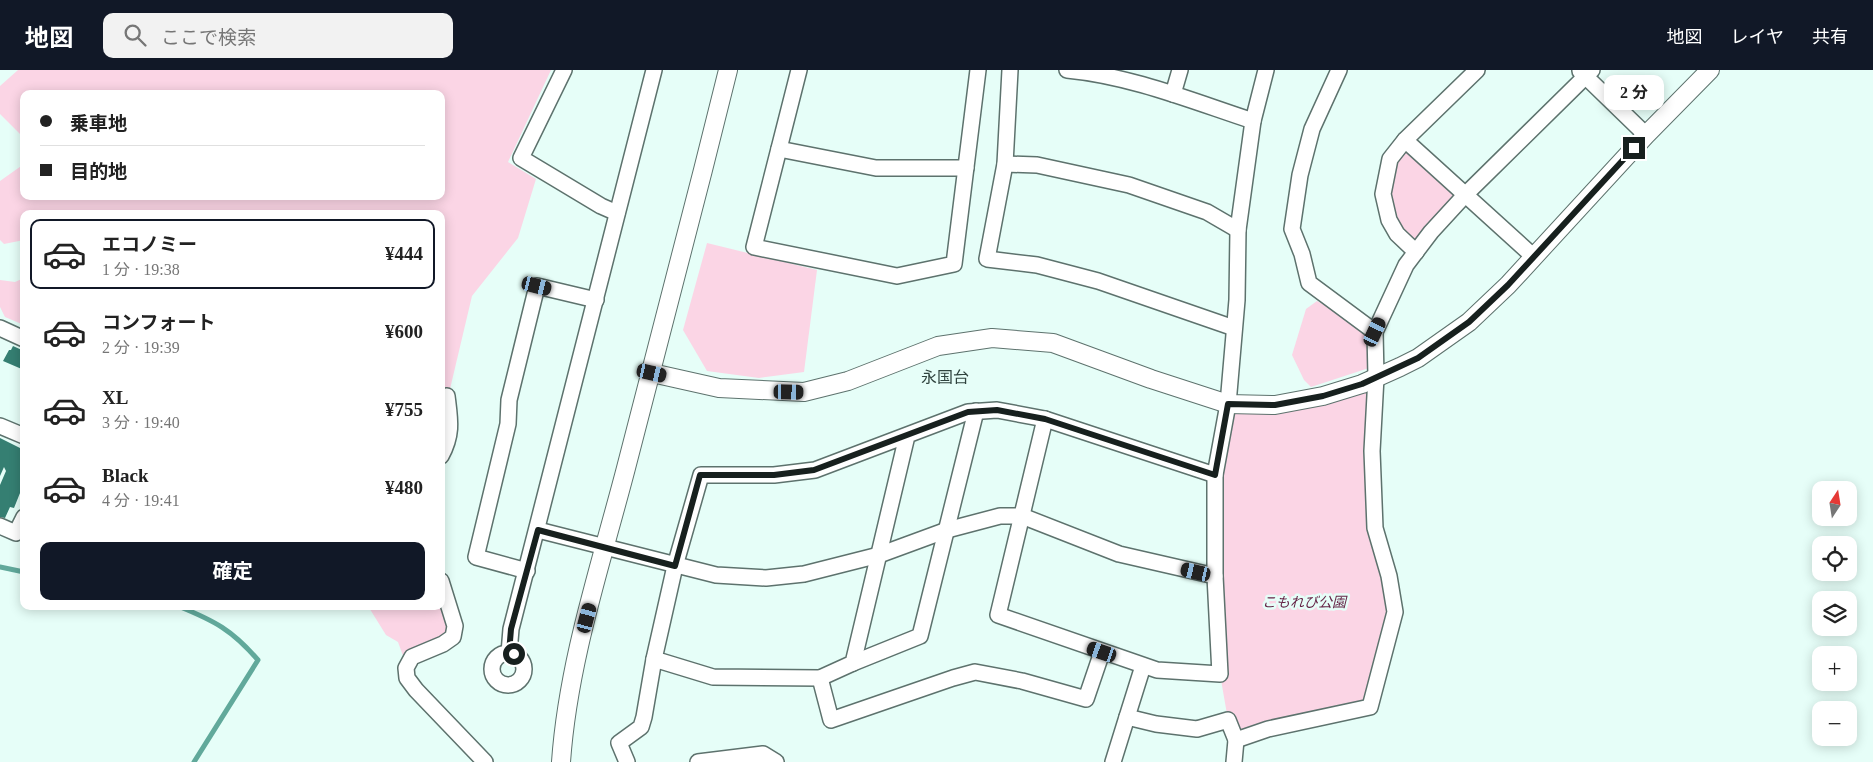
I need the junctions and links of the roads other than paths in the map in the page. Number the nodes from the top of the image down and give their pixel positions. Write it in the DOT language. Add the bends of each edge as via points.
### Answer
graph roads {
  1 [pos="564,70"];
  2 [pos="654,70"];
  3 [pos="728,70"];
  4 [pos="799,70"];
  5 [pos="978,70"];
  6 [pos="1010,70"];
  7 [pos="1067,70"];
  8 [pos="1180,70"];
  9 [pos="1266,70"];
  10 [pos="1339,70"];
  11 [pos="1477,70"];
  12 [pos="1710,70"];
  13 [pos="1095,72"];
  14 [pos="1585,72"];
  15 [pos="1173,94"];
  16 [pos="1253,120"];
  17 [pos="1646,135"];
  18 [pos="1405,140"];
  19 [pos="779,149"];
  20 [pos="1005,164"];
  21 [pos="966,168"];
  22 [pos="1466,195"];
  23 [pos="617,213"];
  24 [pos="1238,230"];
  25 [pos="1416,252"];
  26 [pos="1534,257"];
  27 [pos="596,300"];
  28 [pos="0,328"];
  29 [pos="1234,328"];
  30 [pos="1375,332"];
  31 [pos="20,336"];
  32 [pos="652,373"];
  33 [pos="1376,377"];
  34 [pos="447,396"];
  35 [pos="1228,404"];
  36 [pos="976,411"];
  37 [pos="1045,419"];
  38 [pos="0,426"];
  39 [pos="20,434"];
  40 [pos="907,436"];
  41 [pos="445,449"];
  42 [pos="1215,475"];
  43 [pos="1022,516"];
  44 [pos="20,525"];
  45 [pos="0,526"];
  46 [pos="538,530"];
  47 [pos="947,530"];
  48 [pos="606,547"];
  49 [pos="879,555"];
  50 [pos="675,566"];
  51 [pos="526,571"];
  52 [pos="1215,576"];
  53 [pos="445,594"];
  54 [pos="1102,652"];
  55 [pos="509,653"];
  56 [pos="654,659"];
  57 [pos="854,663"];
  58 [pos="1143,666"];
  59 [pos="820,678"];
  60 [pos="1127,717"];
  61 [pos="1236,740"];
  62 [pos="486,762"];
  63 [pos="561,762"];
  64 [pos="626,762"];
  65 [pos="698,762"];
  66 [pos="776,762"];
  67 [pos="1113,762"];
  68 [pos="1234,762"];
  1 -- 23 [label="street" via="521,158"];
  2 -- 23 [label="street"];
  3 -- 32 [label="street"];
  4 -- 19 [label="street"];
  5 -- 21 [label="street"];
  6 -- 20 [label="street"];
  7 -- 13 [label="street"];
  8 -- 15 [label="street"];
  9 -- 16 [label="street"];
  10 -- 30 [label="street" via="1312,129 1300,176 1292,229 1308,283"];
  11 -- 18 [label="street"];
  12 -- 17 [label="street"];
  13 -- 15 [label="street"];
  14 -- 17 [label="street"];
  14 -- 22 [label="street"];
  15 -- 16 [label="street"];
  16 -- 24 [label="street"];
  17 -- 26 [label="street"];
  18 -- 22 [label="street"];
  18 -- 25 [label="street" via="1390,159 1383,194 1396,234"];
  19 -- 21 [label="street" via="876,168"];
  19 -- 21 [label="street" via="754,247 897,276 954,264"];
  20 -- 24 [label="street" via="1037,165 1129,185 1207,212"];
  20 -- 29 [label="street" via="987,259 1037,265 1098,281"];
  22 -- 25 [label="street"];
  22 -- 26 [label="street"];
  23 -- 27 [label="street"];
  24 -- 29 [label="street"];
  25 -- 30 [label="street" via="1406,265"];
  26 -- 33 [label="street" via="1469,322 1418,358"];
  27 -- 46 [label="street"];
  27 -- 51 [label="street" via="537,286 476,557"];
  28 -- 31 [label="street"];
  29 -- 35 [label="street"];
  30 -- 33 [label="street"];
  32 -- 35 [label="street" via="719,388 804,392 848,381 938,346 992,338 1053,343"];
  32 -- 48 [label="street"];
  33 -- 35 [label="street" via="1323,396 1275,405"];
  33 -- 61 [label="street" via="1372,450 1375,528 1389,576 1395,612 1370,707 1268,729"];
  34 -- 41 [label="street" via="451,426"];
  35 -- 42 [label="street"];
  36 -- 37 [label="street" via="997,410"];
  36 -- 40 [label="street"];
  36 -- 47 [label="street"];
  37 -- 42 [label="street"];
  37 -- 43 [label="street"];
  38 -- 39 [label="street"];
  40 -- 49 [label="street"];
  40 -- 50 [label="street" via="814,470 774,475 700,475"];
  42 -- 52 [label="street"];
  43 -- 47 [label="street" via="1000,516"];
  43 -- 52 [label="street" via="1119,554"];
  43 -- 54 [label="street" via="998,615"];
  44 -- 45 [label="street" via="16,533"];
  46 -- 48 [label="street"];
  46 -- 51 [label="street"];
  47 -- 49 [label="street"];
  47 -- 57 [label="street" via="920,636"];
  48 -- 50 [label="street"];
  48 -- 63 [label="street" via="570,691"];
  49 -- 50 [label="street" via="804,574 766,578 716,575"];
  49 -- 57 [label="street"];
  50 -- 56 [label="street"];
  51 -- 55 [label="street" via="511,629"];
  52 -- 58 [label="street" via="1220,674 1157,670"];
  53 -- 62 [label="street" via="455,626 453,637 412,657 406,668 408,678"];
  54 -- 58 [label="street"];
  54 -- 59 [label="street" via="1086,698 976,672 830,720"];
  56 -- 59 [label="street" via="713,677"];
  56 -- 64 [label="street" via="640,726 619,744"];
  57 -- 59 [label="street"];
  58 -- 60 [label="street"];
  60 -- 61 [label="street" via="1197,729 1228,720"];
  60 -- 67 [label="street"];
  61 -- 68 [label="street"];
  65 -- 66 [label="street" via="762,754"];
}
